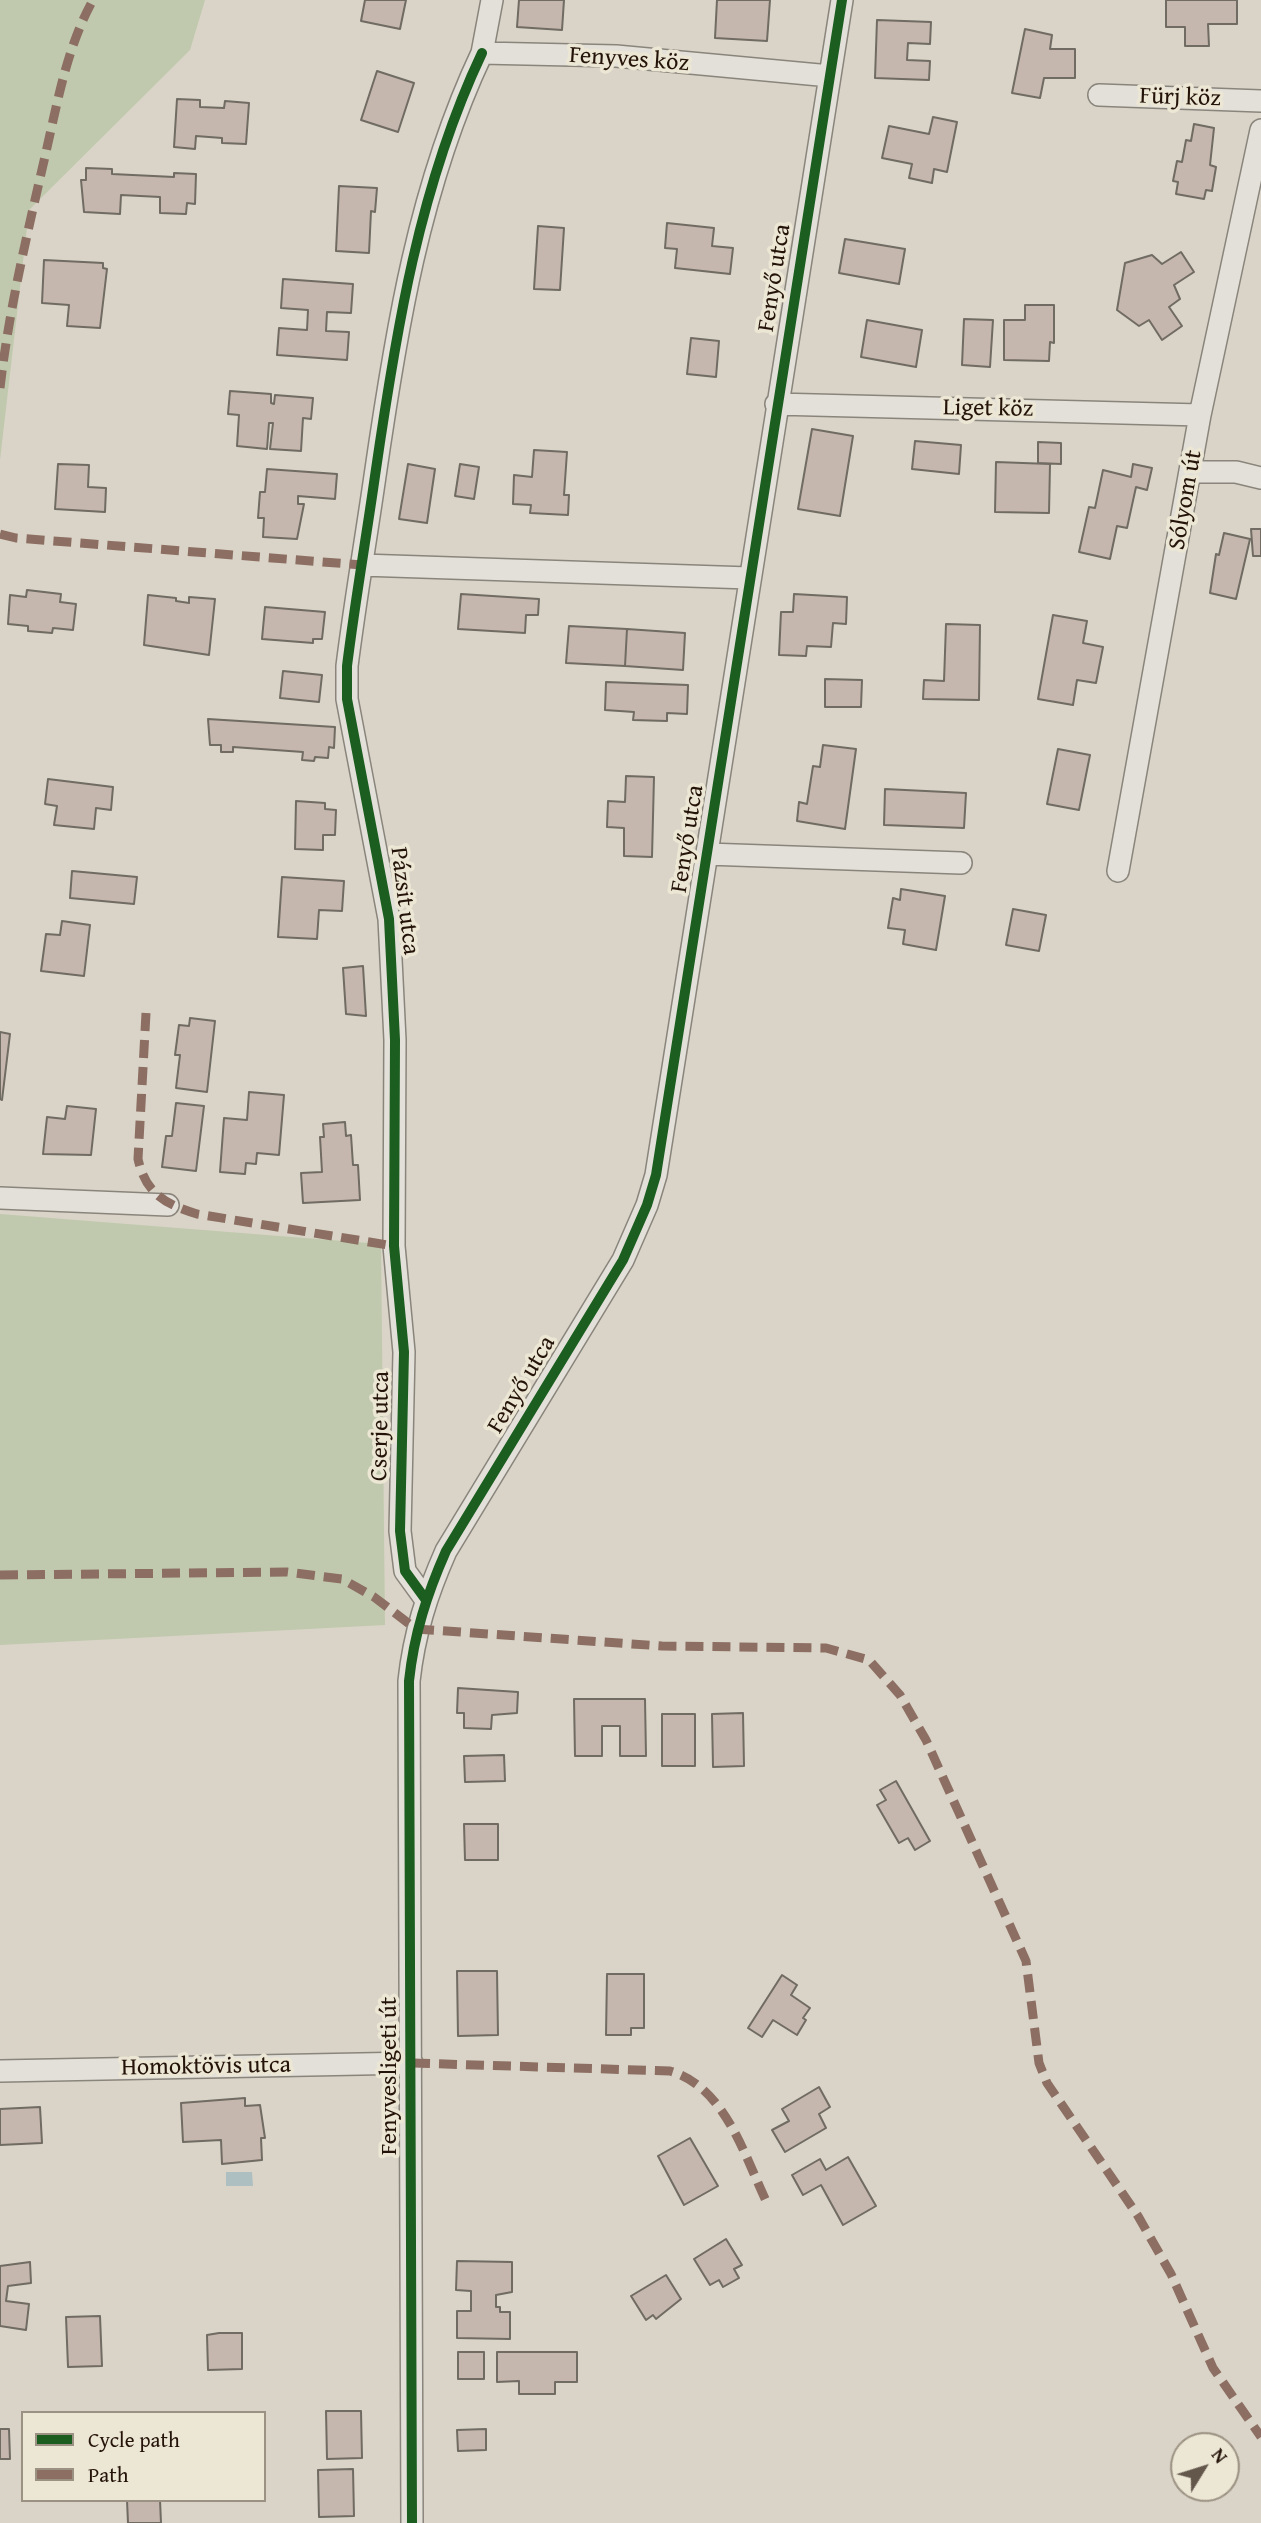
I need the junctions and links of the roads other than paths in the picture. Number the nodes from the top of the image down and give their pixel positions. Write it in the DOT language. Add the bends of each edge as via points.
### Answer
graph roads {
  1 [pos="492,0"];
  2 [pos="842,0"];
  3 [pos="482,53"];
  4 [pos="830,76"];
  5 [pos="1099,95"];
  6 [pos="1261,101"];
  7 [pos="1261,130"];
  8 [pos="776,404"];
  9 [pos="1200,415"];
  10 [pos="1192,472"];
  11 [pos="1261,478"];
  12 [pos="362,565"];
  13 [pos="749,578"];
  14 [pos="707,854"];
  15 [pos="961,863"];
  16 [pos="1118,871"];
  17 [pos="0,1198"];
  18 [pos="168,1205"];
  19 [pos="394,1246"];
  20 [pos="426,1600"];
  21 [pos="416,1629"];
  22 [pos="412,2063"];
  23 [pos="0,2071"];
  24 [pos="412,2523"];
  1 -- 3 [label="street"];
  2 -- 4 [label="street, Fenyő utca"];
  3 -- 4 [label="street, Fenyves köz" via="616,56"];
  3 -- 12 [label="street, Pázsit utca" via="438,166 407,278"];
  4 -- 8 [label="street, Fenyő utca"];
  5 -- 6 [label="street, Fürj köz"];
  7 -- 9 [label="street, Sólyom út"];
  8 -- 9 [label="street, Liget köz"];
  8 -- 13 [label="street, Fenyő utca"];
  9 -- 10 [label="street, Sólyom út"];
  10 -- 11 [label="street" via="1236,472"];
  10 -- 16 [label="street, Sólyom út"];
  12 -- 13 [label="street"];
  12 -- 19 [label="street, Pázsit utca" via="347,666 347,699 389,919 395,1040"];
  13 -- 14 [label="street, Fenyő utca"];
  14 -- 15 [label="street"];
  14 -- 20 [label="street, Fenyő utca" via="663,1143 647,1205 607,1288 446,1551"];
  17 -- 18 [label="street"];
  19 -- 20 [label="street, Cserje utca" via="404,1352 402,1553 405,1571"];
  20 -- 21 [label="street, Fenyő utca"];
  21 -- 22 [label="street, Fenyvesligeti út" via="409,1681"];
  22 -- 23 [label="street, Homoktövis utca"];
  22 -- 24 [label="street, Fenyvesligeti út"];
}
